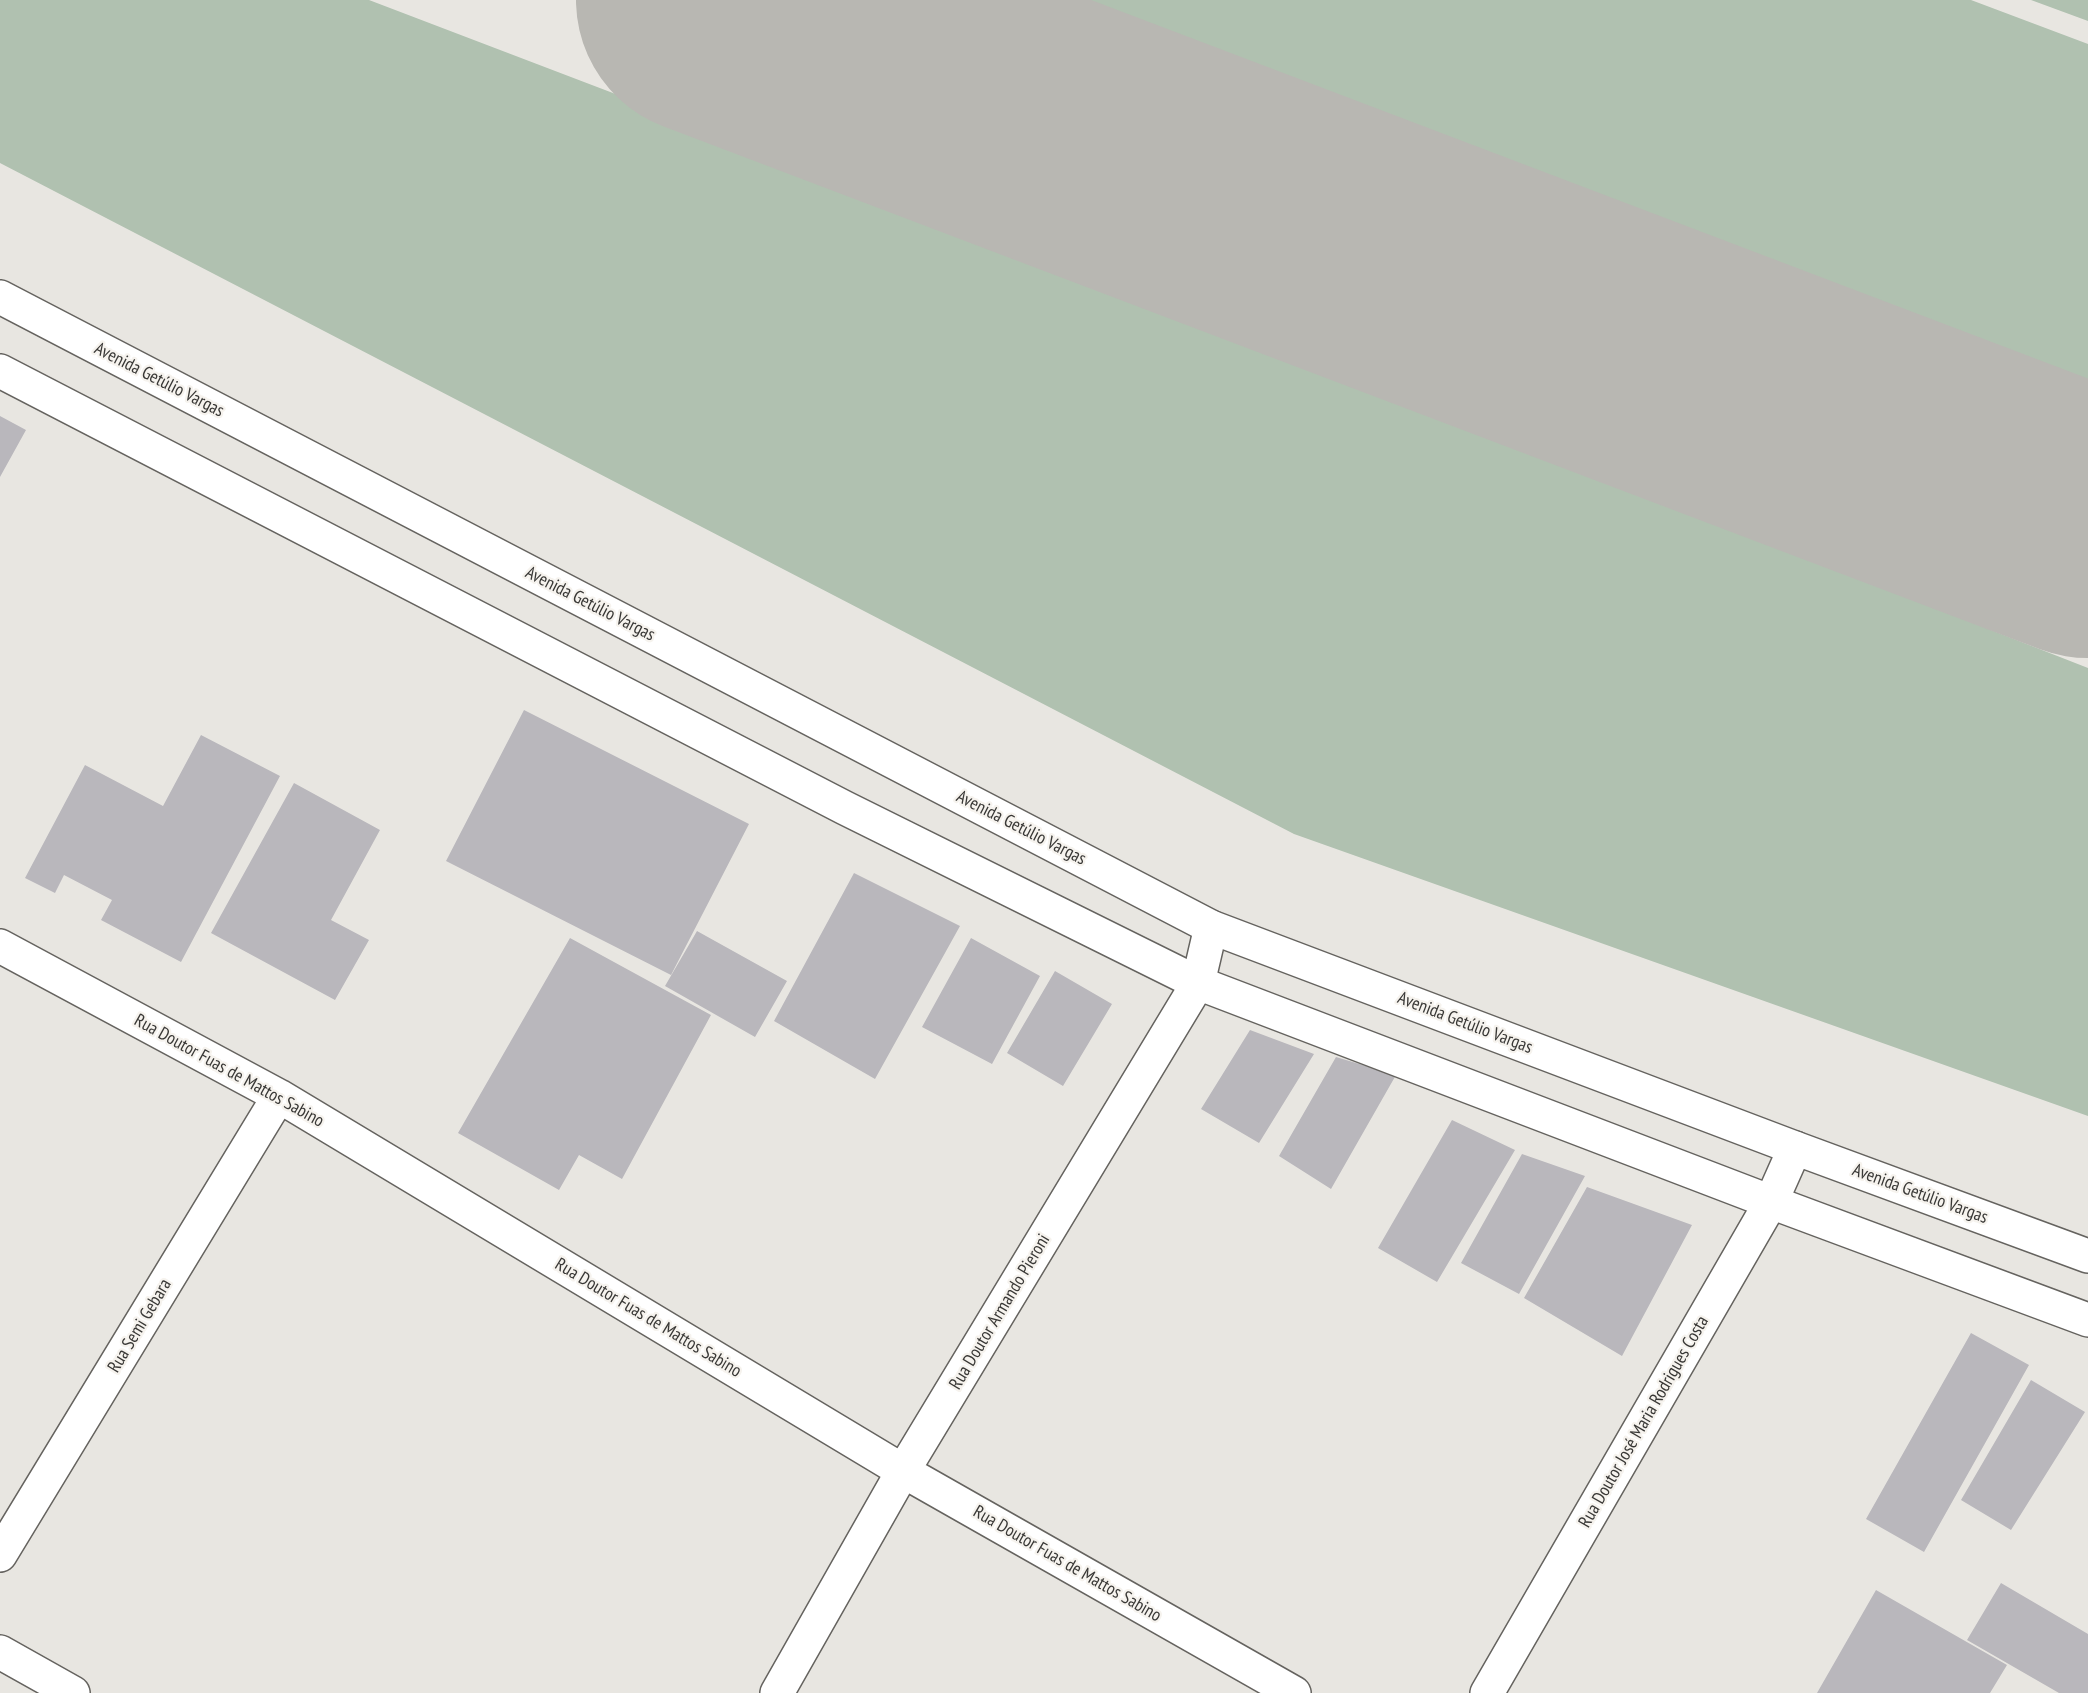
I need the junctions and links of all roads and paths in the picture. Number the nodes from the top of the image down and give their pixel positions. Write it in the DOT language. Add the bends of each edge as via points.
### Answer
graph roads {
  1 [pos="0,297"];
  2 [pos="0,371"];
  3 [pos="1211,927"];
  4 [pos="0,946"];
  5 [pos="1198,983"];
  6 [pos="279,1096"];
  7 [pos="1795,1148"];
  8 [pos="1771,1202"];
  9 [pos="2088,1256"];
  10 [pos="2088,1320"];
  11 [pos="903,1471"];
  12 [pos="0,1555"];
  13 [pos="0,1652"];
  14 [pos="72,1693"];
  15 [pos="777,1693"];
  16 [pos="1294,1693"];
  17 [pos="1487,1693"];
  1 -- 3 [label="main road, Avenida Getúlio Vargas"];
  2 -- 5 [label="main road" via="845,808"];
  3 -- 5 [label="main road, Rua Doutor Armando Pieroni"];
  3 -- 7 [label="main road, Avenida Getúlio Vargas"];
  4 -- 6 [label="main road, Rua Doutor Fuas de Mattos Sabino"];
  5 -- 8 [label="main road"];
  5 -- 11 [label="main road, Rua Doutor Armando Pieroni"];
  6 -- 11 [label="main road, Rua Doutor Fuas de Mattos Sabino"];
  6 -- 12 [label="main road, Rua Semi Gebara"];
  7 -- 8 [label="main road, Rua Doutor José Maria Rodrigues Costa"];
  7 -- 9 [label="main road, Avenida Getúlio Vargas"];
  8 -- 10 [label="main road"];
  8 -- 17 [label="main road, Rua Doutor José Maria Rodrigues Costa"];
  11 -- 15 [label="main road, Rua Doutor Armando Pieroni"];
  11 -- 16 [label="main road, Rua Doutor Fuas de Mattos Sabino"];
  13 -- 14 [label="main road"];
}
